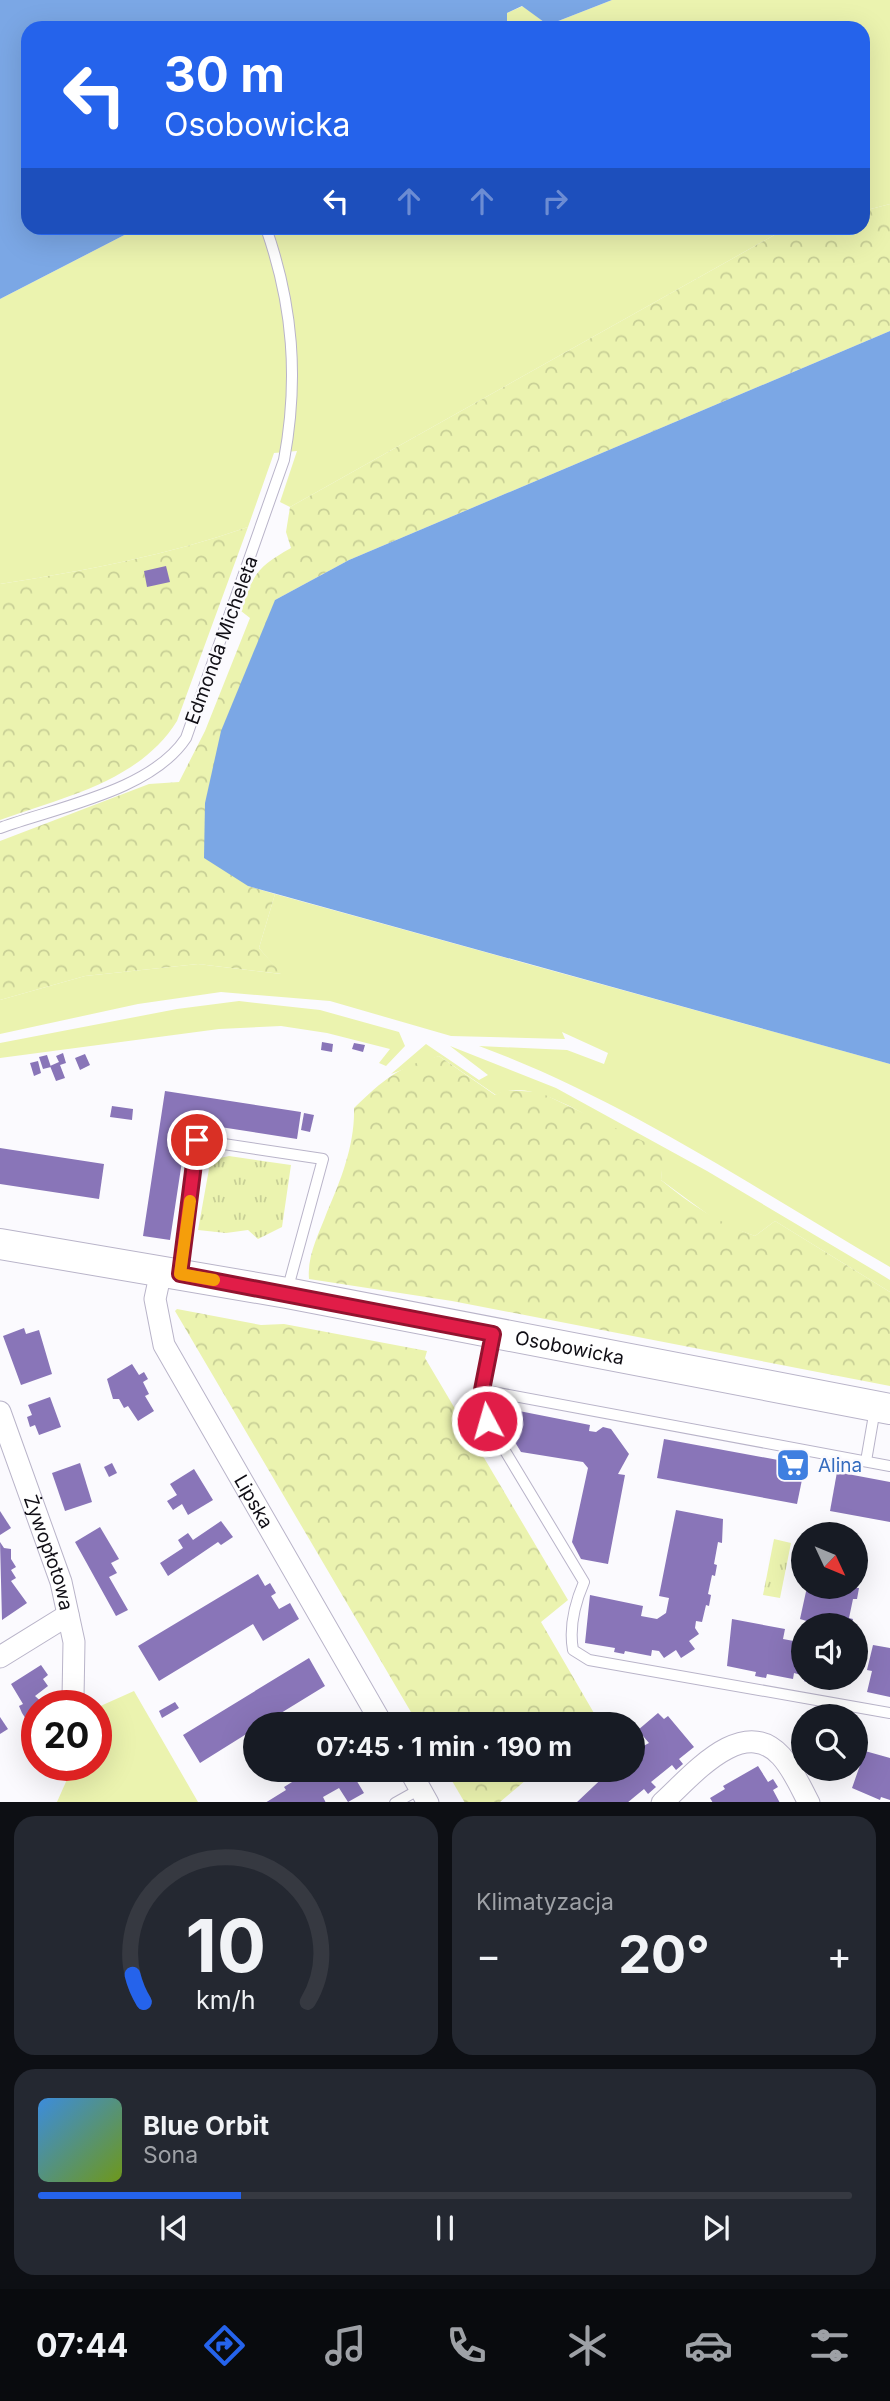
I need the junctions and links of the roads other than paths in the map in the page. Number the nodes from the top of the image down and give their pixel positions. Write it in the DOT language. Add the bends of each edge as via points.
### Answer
graph roads {
  1 [pos="268,235"];
  2 [pos="0,828"];
  3 [pos="0,1244"];
  4 [pos="170,1272"];
  5 [pos="287,1293"];
  6 [pos="493,1334"];
  7 [pos="482,1390"];
  8 [pos="883,1407"];
  9 [pos="0,1412"];
  10 [pos="866,1461"];
  11 [pos="890,1466"];
  12 [pos="68,1615"];
  13 [pos="0,1657"];
  14 [pos="74,1690"];
  15 [pos="375,1712"];
  16 [pos="890,1713"];
  17 [pos="424,1796"];
  18 [pos="395,1802"];
  19 [pos="662,1802"];
  20 [pos="809,1802"];
  1 -- 2 [label="lane, Edmonda Micheleta" via="286,293 292,336 293,387 284,460 186,738 150,772 126,784"];
  3 -- 4 [label="street, Osobowicka"];
  4 -- 5 [label="street, Osobowicka"];
  4 -- 5 [label="lane" via="197,1140 323,1158"];
  4 -- 15 [label="street, Lipska" via="155,1298 164,1345"];
  5 -- 6 [label="street, Osobowicka"];
  6 -- 7 [label="lane"];
  6 -- 8 [label="street, Osobowicka"];
  7 -- 10 [label="lane"];
  7 -- 16 [label="lane" via="487,1421 584,1582 577,1598 573,1650 589,1660"];
  8 -- 10 [label="lane"];
  9 -- 12 [label="street, Żywopłotowa" via="61,1582"];
  10 -- 11 [label="lane"];
  12 -- 13 [label="street"];
  12 -- 14 [label="street, Żywopłotowa" via="74,1642"];
  17 -- 18 [label="lane"];
  19 -- 20 [label="street" via="725,1749 749,1741 759,1742 783,1758"];
}
